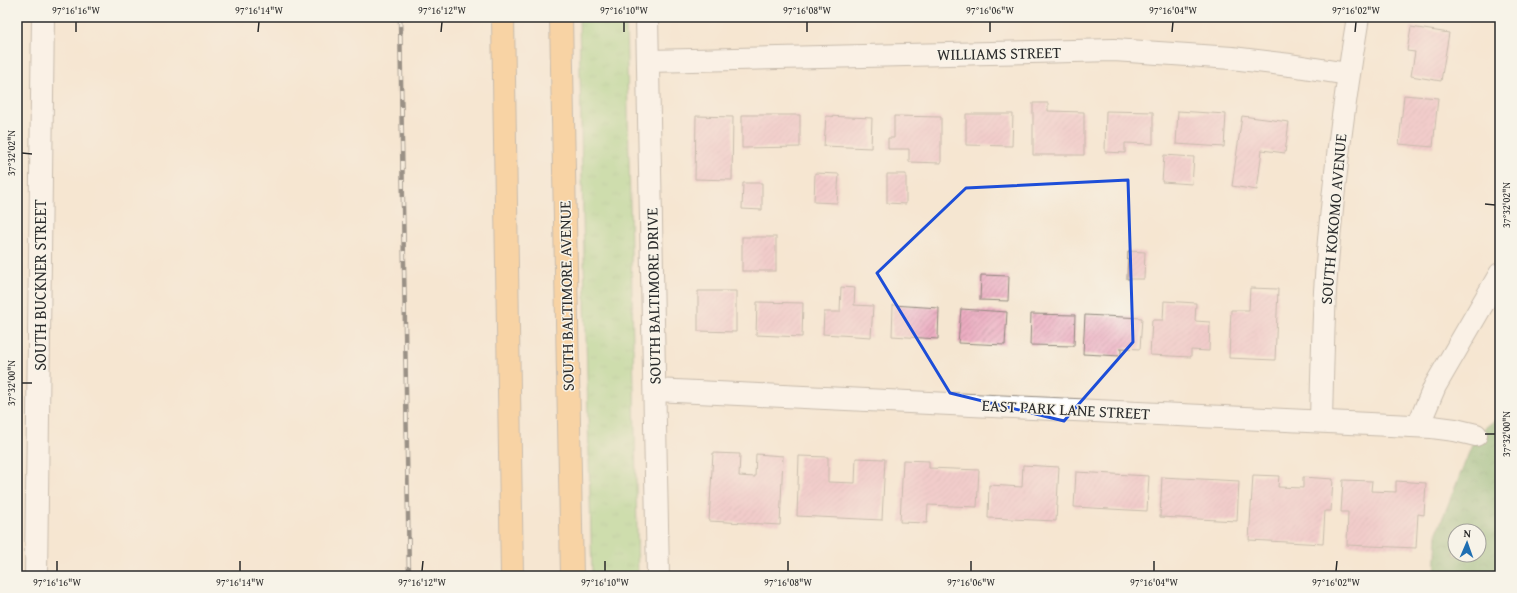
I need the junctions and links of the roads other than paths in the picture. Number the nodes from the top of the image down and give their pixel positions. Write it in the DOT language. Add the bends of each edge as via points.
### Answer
graph roads {
  1 [pos="43,17"];
  2 [pos="503,17"];
  3 [pos="561,17"];
  4 [pos="647,17"];
  5 [pos="1358,17"];
  6 [pos="648,61"];
  7 [pos="1348,74"];
  8 [pos="1500,274"];
  9 [pos="655,390"];
  10 [pos="1321,421"];
  11 [pos="1418,426"];
  12 [pos="1476,435"];
  13 [pos="36,576"];
  14 [pos="512,576"];
  15 [pos="572,576"];
  16 [pos="658,576"];
  1 -- 13 [label="street, SOUTH BUCKNER STREET"];
  2 -- 14 [label="main road"];
  3 -- 15 [label="main road, SOUTH BALTIMORE AVENUE"];
  4 -- 6 [label="street, SOUTH BALTIMORE DRIVE"];
  5 -- 7 [label="street, SOUTH KOKOMO AVENUE"];
  6 -- 7 [label="street, WILLIAMS STREET" via="1114,50 1232,58"];
  6 -- 9 [label="street, SOUTH BALTIMORE DRIVE"];
  7 -- 10 [label="street, SOUTH KOKOMO AVENUE" via="1336,167 1326,284"];
  8 -- 11 [label="street" via="1435,386"];
  9 -- 10 [label="street, EAST PARK LANE STREET"];
  9 -- 16 [label="street, SOUTH BALTIMORE DRIVE"];
  10 -- 11 [label="street, EAST PARK LANE STREET"];
  11 -- 12 [label="street, EAST PARK LANE STREET"];
}
